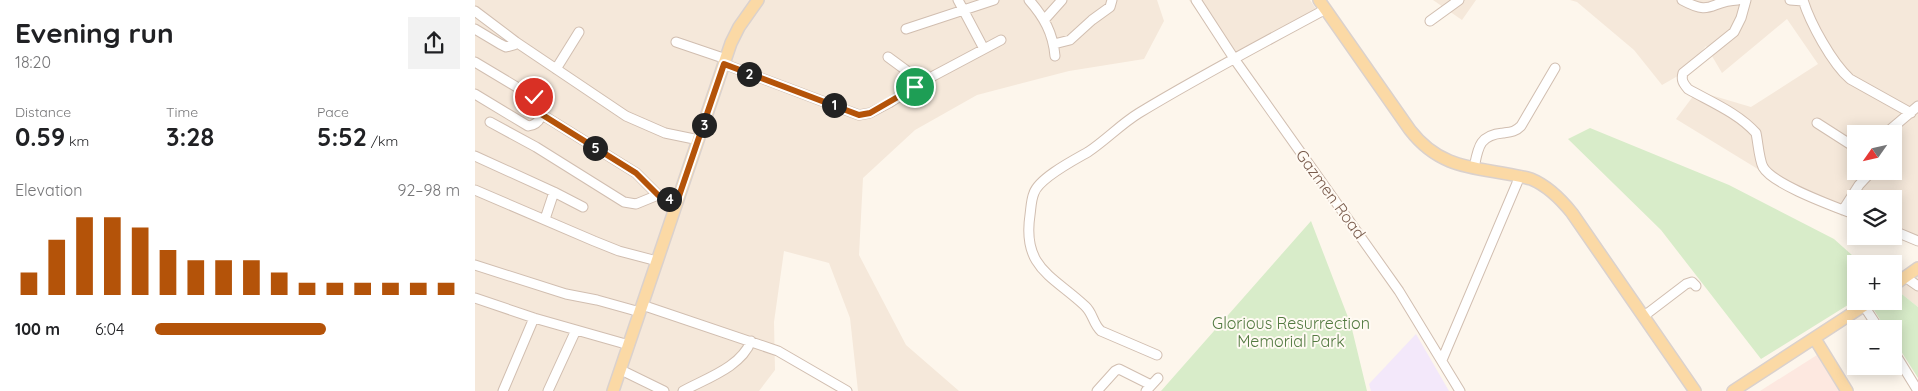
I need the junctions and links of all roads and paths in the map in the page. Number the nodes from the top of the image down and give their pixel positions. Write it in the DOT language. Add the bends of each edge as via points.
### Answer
graph roads {
  1 [pos="759,0"];
  2 [pos="958,0"];
  3 [pos="994,0"];
  4 [pos="1029,0"];
  5 [pos="1063,0"];
  6 [pos="1112,0"];
  7 [pos="1196,0"];
  8 [pos="1459,0"];
  9 [pos="1682,0"];
  10 [pos="1738,0"];
  11 [pos="1746,0"];
  12 [pos="1790,0"];
  13 [pos="1803,1"];
  14 [pos="1322,5"];
  15 [pos="475,11"];
  16 [pos="963,12"];
  17 [pos="1045,19"];
  18 [pos="1430,21"];
  19 [pos="475,28"];
  20 [pos="906,29"];
  21 [pos="579,32"];
  22 [pos="1001,40"];
  23 [pos="516,42"];
  24 [pos="676,42"];
  25 [pos="1054,44"];
  26 [pos="984,49"];
  27 [pos="1055,56"];
  28 [pos="888,57"];
  29 [pos="1235,60"];
  30 [pos="475,62"];
  31 [pos="725,62"];
  32 [pos="1555,68"];
  33 [pos="556,69"];
  34 [pos="922,82"];
  35 [pos="475,94"];
  36 [pos="1915,110"];
  37 [pos="541,114"];
  38 [pos="490,122"];
  39 [pos="1817,123"];
  40 [pos="1896,125"];
  41 [pos="699,140"];
  42 [pos="1847,142"];
  43 [pos="475,156"];
  44 [pos="1474,168"];
  45 [pos="1520,176"];
  46 [pos="1864,180"];
  47 [pos="475,190"];
  48 [pos="554,192"];
  49 [pos="658,195"];
  50 [pos="677,202"];
  51 [pos="583,208"];
  52 [pos="1843,210"];
  53 [pos="1847,212"];
  54 [pos="545,219"];
  55 [pos="1902,234"];
  56 [pos="1918,241"];
  57 [pos="657,261"];
  58 [pos="475,265"];
  59 [pos="1918,268"];
  60 [pos="1905,277"];
  61 [pos="1902,279"];
  62 [pos="1696,286"];
  63 [pos="1918,286"];
  64 [pos="475,298"];
  65 [pos="641,308"];
  66 [pos="1859,310"];
  67 [pos="1644,316"];
  68 [pos="534,318"];
  69 [pos="576,330"];
  70 [pos="1815,339"];
  71 [pos="751,341"];
  72 [pos="629,345"];
  73 [pos="1157,355"];
  74 [pos="1442,360"];
  75 [pos="1902,365"];
  76 [pos="621,370"];
  77 [pos="1152,385"];
  78 [pos="503,391"];
  79 [pos="548,391"];
  80 [pos="613,391"];
  81 [pos="664,391"];
  82 [pos="683,391"];
  83 [pos="847,391"];
  84 [pos="1097,391"];
  85 [pos="1460,391"];
  86 [pos="1695,391"];
  87 [pos="1733,391"];
  88 [pos="1847,391"];
  89 [pos="1918,391"];
  1 -- 31 [label="main road" via="739,27"];
  2 -- 16 [label="street"];
  3 -- 16 [label="street"];
  4 -- 17 [label="street"];
  5 -- 17 [label="street"];
  6 -- 25 [label="street" via="1107,10 1070,40"];
  7 -- 29 [label="street, Gazmen Road"];
  8 -- 18 [label="street"];
  9 -- 10 [label="street" via="1704,9"];
  11 -- 52 [label="street" via="1734,32 1683,72 1683,83 1755,130 1763,167 1770,176"];
  12 -- 13 [label="street"];
  13 -- 36 [label="street" via="1807,14 1842,72 1850,79"];
  14 -- 29 [label="street"];
  14 -- 44 [label="main road" via="1418,140 1441,158"];
  15 -- 23 [label="street"];
  16 -- 20 [label="street"];
  16 -- 26 [label="street"];
  17 -- 25 [label="street"];
  19 -- 23 [label="street" via="506,47 514,46"];
  21 -- 33 [label="street"];
  22 -- 26 [label="street"];
  23 -- 33 [label="street"];
  24 -- 31 [label="street"];
  25 -- 27 [label="street"];
  26 -- 34 [label="street"];
  28 -- 34 [label="street"];
  29 -- 73 [label="street" via="1138,114 1049,177 1034,193 1029,244 1041,267 1089,310 1101,331"];
  29 -- 74 [label="street, Gazmen Road" via="1399,290"];
  30 -- 37 [label="street" via="540,101 543,107"];
  31 -- 34 [label="street" via="859,115 889,104"];
  31 -- 41 [label="main road"];
  32 -- 44 [label="street" via="1521,126 1513,132 1496,134 1482,141"];
  33 -- 41 [label="street" via="626,116 665,133"];
  35 -- 37 [label="street" via="528,126 538,122"];
  36 -- 40 [label="street"];
  37 -- 49 [label="street" via="636,173"];
  38 -- 49 [label="street" via="624,202 636,204"];
  39 -- 42 [label="street"];
  41 -- 50 [label="main road"];
  43 -- 48 [label="street"];
  44 -- 45 [label="main road"];
  45 -- 67 [label="main road" via="1540,183 1565,204"];
  45 -- 74 [label="street"];
  46 -- 52 [label="street"];
  47 -- 54 [label="street"];
  48 -- 51 [label="street"];
  48 -- 54 [label="street"];
  49 -- 50 [label="street"];
  50 -- 57 [label="main road"];
  52 -- 53 [label="street"];
  54 -- 57 [label="street" via="619,251"];
  55 -- 56 [label="street"];
  57 -- 65 [label="main road"];
  58 -- 65 [label="street" via="566,294"];
  59 -- 60 [label="main road"];
  60 -- 61 [label="main road"];
  60 -- 63 [label="street"];
  62 -- 67 [label="street" via="1691,282 1685,284"];
  64 -- 68 [label="street"];
  65 -- 71 [label="street"];
  65 -- 72 [label="main road"];
  66 -- 70 [label="main road"];
  67 -- 86 [label="main road"];
  68 -- 69 [label="street"];
  68 -- 78 [label="street"];
  69 -- 72 [label="street"];
  69 -- 79 [label="street"];
  70 -- 87 [label="main road"];
  70 -- 88 [label="main road"];
  71 -- 82 [label="street" via="742,357"];
  71 -- 83 [label="street" via="778,351"];
  72 -- 76 [label="main road"];
  74 -- 85 [label="street, Gazmen Road"];
  75 -- 89 [label="street"];
  76 -- 80 [label="main road"];
  76 -- 81 [label="street"];
  77 -- 84 [label="street" via="1119,369"];
}
